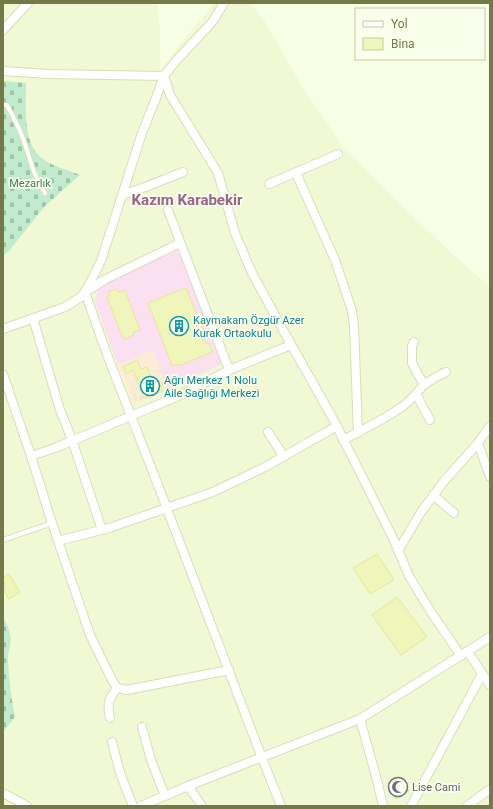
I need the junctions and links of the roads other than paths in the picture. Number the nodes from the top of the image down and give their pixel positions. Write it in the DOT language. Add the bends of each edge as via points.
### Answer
graph roads {
  1 [pos="28,3"];
  2 [pos="224,3"];
  3 [pos="3,30"];
  4 [pos="3,71"];
  5 [pos="164,76"];
  6 [pos="3,105"];
  7 [pos="338,154"];
  8 [pos="183,172"];
  9 [pos="296,173"];
  10 [pos="269,184"];
  11 [pos="45,193"];
  12 [pos="122,195"];
  13 [pos="168,210"];
  14 [pos="180,243"];
  15 [pos="85,292"];
  16 [pos="33,318"];
  17 [pos="3,329"];
  18 [pos="414,342"];
  19 [pos="291,345"];
  20 [pos="229,370"];
  21 [pos="446,372"];
  22 [pos="3,374"];
  23 [pos="424,385"];
  24 [pos="416,394"];
  25 [pos="131,416"];
  26 [pos="430,420"];
  27 [pos="337,426"];
  28 [pos="490,426"];
  29 [pos="268,432"];
  30 [pos="358,433"];
  31 [pos="72,440"];
  32 [pos="343,440"];
  33 [pos="478,443"];
  34 [pos="31,456"];
  35 [pos="284,457"];
  36 [pos="490,478"];
  37 [pos="434,495"];
  38 [pos="168,509"];
  39 [pos="454,513"];
  40 [pos="52,523"];
  41 [pos="102,530"];
  42 [pos="3,540"];
  43 [pos="58,541"];
  44 [pos="398,551"];
  45 [pos="490,637"];
  46 [pos="464,654"];
  47 [pos="229,670"];
  48 [pos="482,674"];
  49 [pos="490,685"];
  50 [pos="117,688"];
  51 [pos="110,718"];
  52 [pos="360,719"];
  53 [pos="142,727"];
  54 [pos="112,742"];
  55 [pos="262,758"];
  56 [pos="188,786"];
  57 [pos="490,789"];
  58 [pos="3,793"];
  59 [pos="165,796"];
  60 [pos="27,806"];
  61 [pos="133,806"];
  62 [pos="141,806"];
  63 [pos="202,806"];
  64 [pos="281,806"];
  65 [pos="383,806"];
  66 [pos="411,806"];
  67 [pos="467,806"];
  1 -- 3 [label="street"];
  2 -- 5 [label="street" via="213,21"];
  4 -- 5 [label="street"];
  5 -- 12 [label="street"];
  5 -- 19 [label="street" via="170,94 218,173 235,233 252,273"];
  6 -- 11 [label="lane" via="7,105 22,135 38,183"];
  7 -- 9 [label="street"];
  8 -- 12 [label="street"];
  9 -- 10 [label="street"];
  9 -- 30 [label="street" via="335,260 352,311"];
  12 -- 15 [label="street" via="101,261"];
  13 -- 14 [label="street"];
  14 -- 15 [label="street"];
  14 -- 20 [label="street"];
  15 -- 16 [label="street" via="65,307"];
  15 -- 25 [label="street"];
  16 -- 17 [label="street"];
  16 -- 31 [label="street" via="59,406"];
  18 -- 23 [label="street" via="412,363"];
  19 -- 20 [label="street"];
  19 -- 27 [label="street"];
  20 -- 25 [label="street" via="183,394"];
  21 -- 23 [label="street"];
  22 -- 34 [label="street"];
  23 -- 24 [label="street"];
  24 -- 26 [label="street"];
  24 -- 30 [label="street" via="402,406"];
  25 -- 31 [label="street"];
  25 -- 38 [label="street"];
  27 -- 32 [label="street"];
  27 -- 35 [label="street"];
  28 -- 33 [label="street"];
  29 -- 35 [label="street"];
  30 -- 32 [label="street"];
  31 -- 34 [label="street"];
  31 -- 41 [label="street"];
  32 -- 44 [label="street"];
  33 -- 36 [label="street"];
  33 -- 37 [label="street"];
  34 -- 40 [label="street"];
  35 -- 38 [label="street" via="213,492"];
  37 -- 39 [label="street"];
  37 -- 44 [label="street"];
  38 -- 41 [label="street"];
  38 -- 47 [label="street"];
  40 -- 42 [label="lane"];
  40 -- 43 [label="street"];
  41 -- 43 [label="street"];
  43 -- 50 [label="street" via="90,635"];
  44 -- 46 [label="street" via="430,612"];
  45 -- 46 [label="street"];
  46 -- 48 [label="street"];
  46 -- 52 [label="street"];
  47 -- 50 [label="street" via="127,690"];
  47 -- 55 [label="street"];
  48 -- 49 [label="street"];
  48 -- 66 [label="street"];
  50 -- 51 [label="street" via="110,698"];
  52 -- 55 [label="street"];
  52 -- 65 [label="street"];
  53 -- 59 [label="street"];
  54 -- 61 [label="street" via="120,773"];
  55 -- 56 [label="street"];
  55 -- 64 [label="street"];
  56 -- 59 [label="street"];
  56 -- 63 [label="street"];
  57 -- 67 [label="street"];
  58 -- 60 [label="street"];
  59 -- 62 [label="street"];
}
